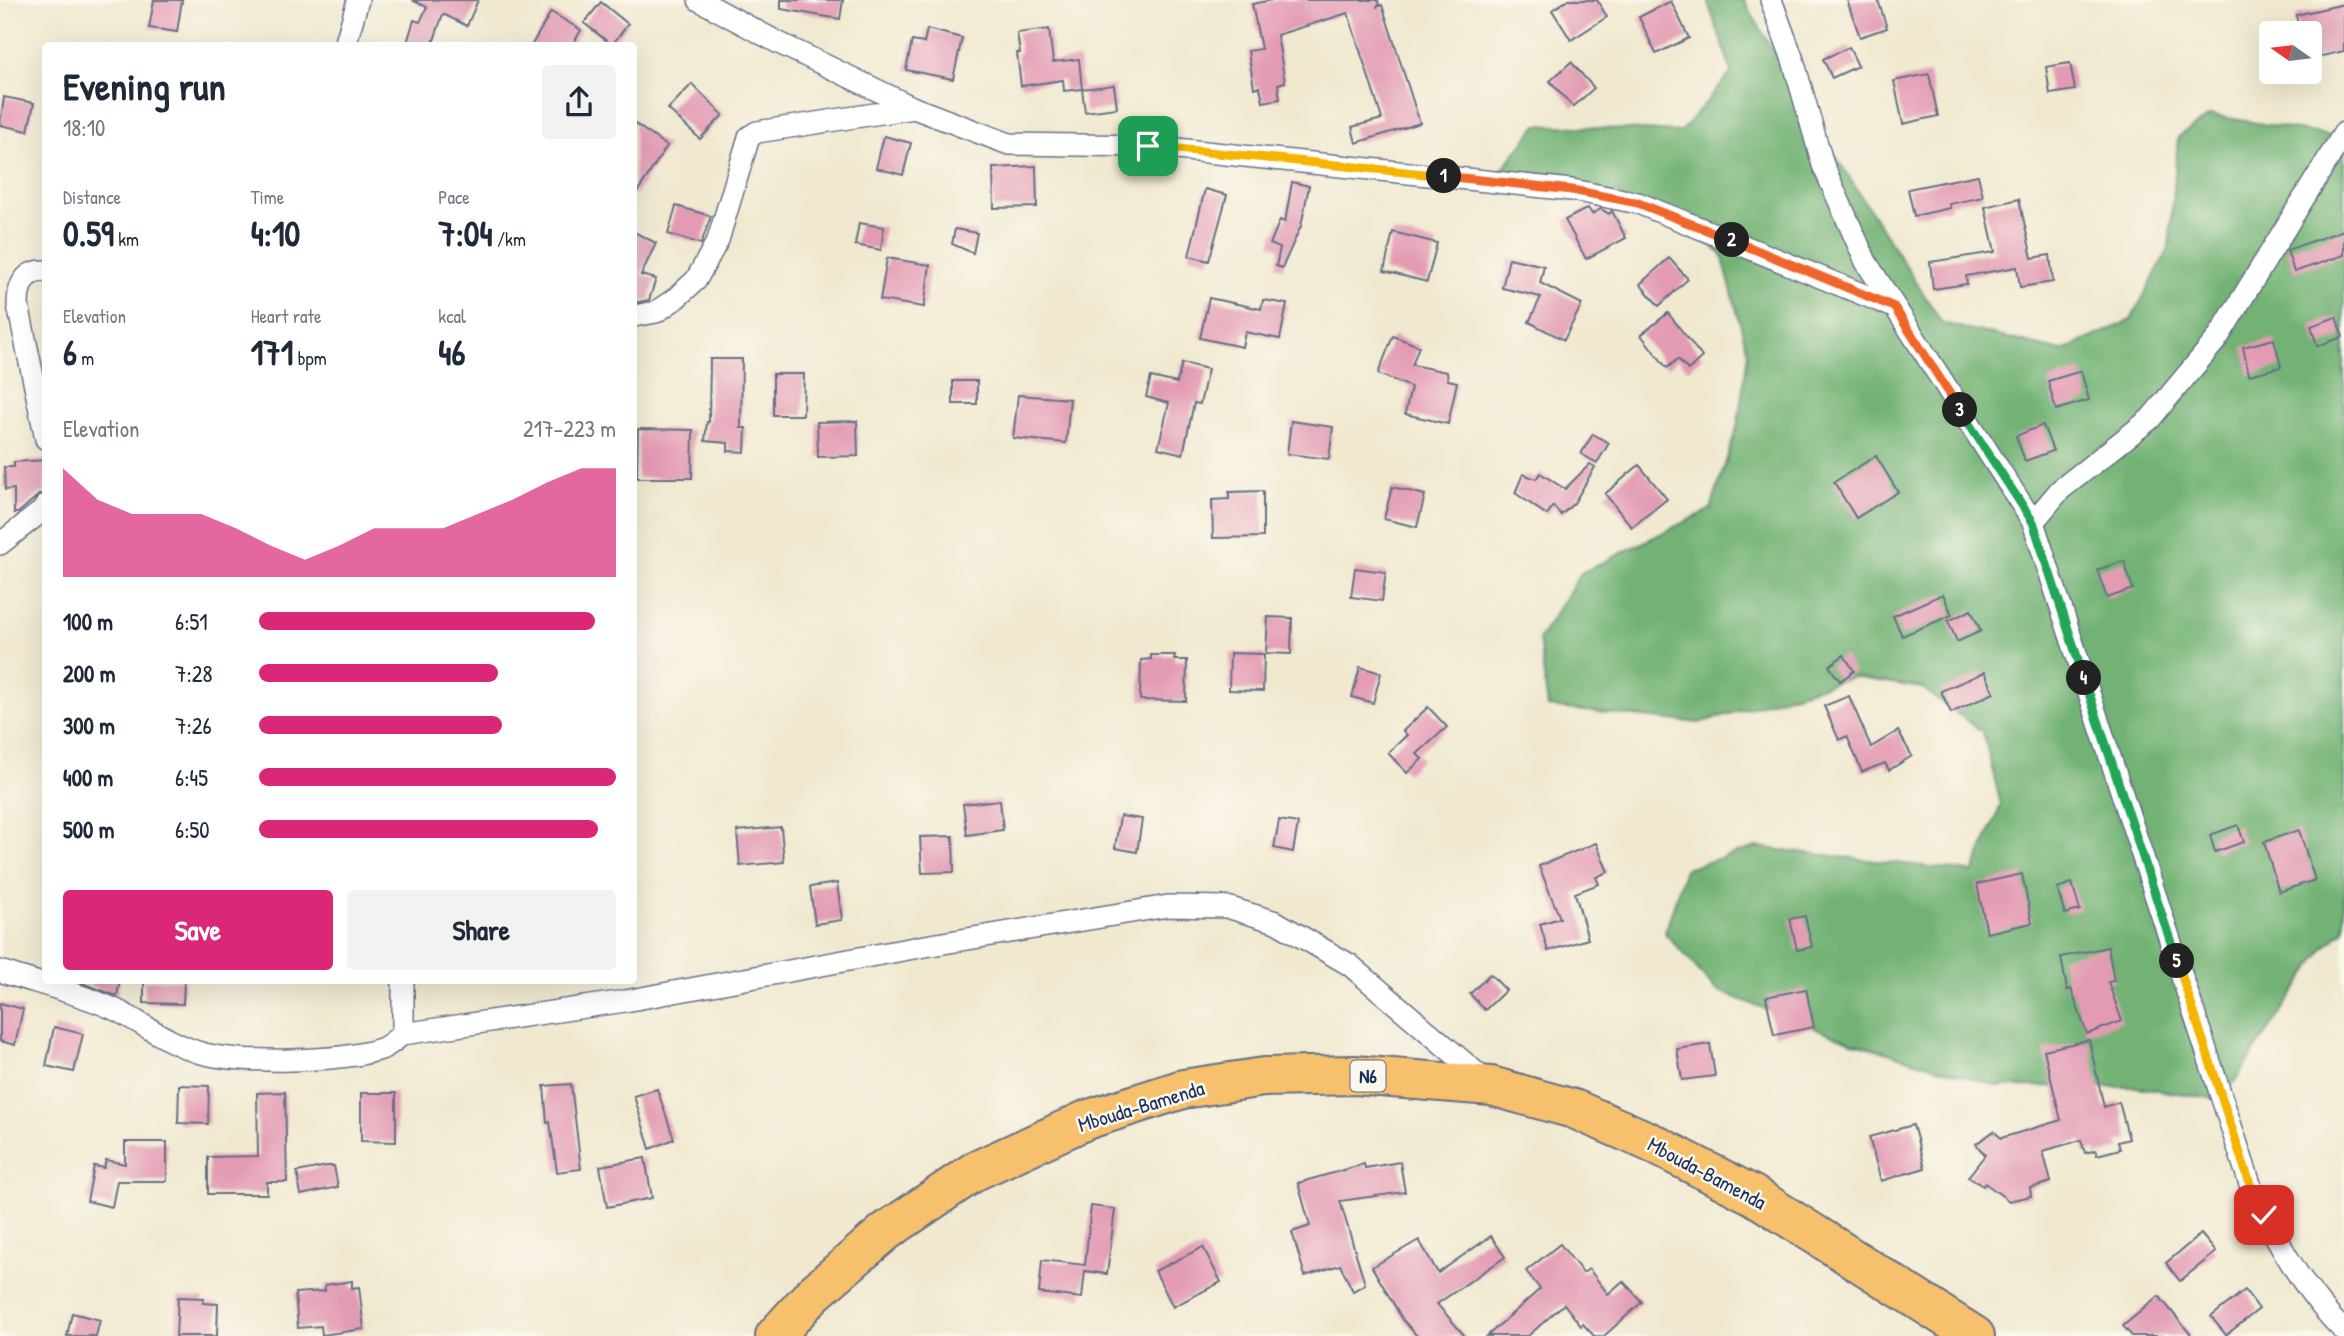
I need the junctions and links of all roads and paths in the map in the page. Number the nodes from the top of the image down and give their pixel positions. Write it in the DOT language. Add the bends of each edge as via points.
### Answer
graph roads {
  1 [pos="358,0"];
  2 [pos="699,0"];
  3 [pos="1771,0"];
  4 [pos="346,42"];
  5 [pos="914,108"];
  6 [pos="2344,133"];
  7 [pos="42,271"];
  8 [pos="1894,307"];
  9 [pos="637,315"];
  10 [pos="42,420"];
  11 [pos="42,511"];
  12 [pos="2033,522"];
  13 [pos="0,544"];
  14 [pos="0,971"];
  15 [pos="403,984"];
  16 [pos="403,1034"];
  17 [pos="1491,1086"];
  18 [pos="2344,1331"];
  19 [pos="775,1336"];
  20 [pos="1975,1336"];
  1 -- 4 [label="street"];
  2 -- 5 [label="street"];
  3 -- 8 [label="street" via="1823,165 1866,262"];
  5 -- 8 [label="street" via="1009,144 1148,146 1559,188 1638,203"];
  5 -- 9 [label="street" via="757,132 749,137 718,240 696,280 656,312"];
  6 -- 12 [label="street" via="2217,339 2150,419 2060,491"];
  7 -- 10 [label="street" via="23,278 18,291"];
  8 -- 12 [label="street"];
  11 -- 13 [label="street"];
  12 -- 18 [label="street" via="2250,1184 2309,1290"];
  14 -- 16 [label="street" via="115,1009 200,1053 235,1059 353,1055 384,1048"];
  15 -- 16 [label="street"];
  16 -- 17 [label="street" via="625,1001 1168,906 1227,907 1276,922 1350,965"];
  17 -- 19 [label="highway, Mbouda-Bamenda / N6" via="1355,1075 1264,1077 1183,1089 1086,1120 975,1171 885,1232 813,1294"];
  17 -- 20 [label="highway, Mbouda-Bamenda / N6" via="1574,1110 1650,1142 1753,1195"];
}
